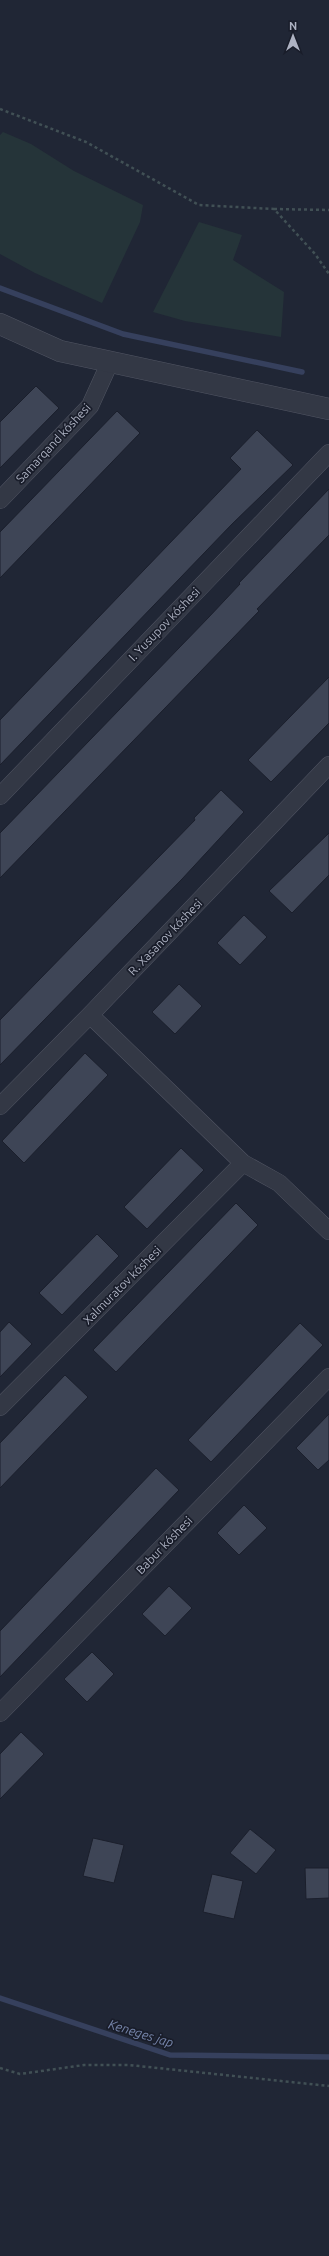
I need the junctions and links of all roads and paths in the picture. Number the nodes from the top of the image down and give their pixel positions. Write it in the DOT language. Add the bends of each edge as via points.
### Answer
graph roads {
  1 [pos="0,109"];
  2 [pos="274,209"];
  3 [pos="329,210"];
  4 [pos="329,274"];
  5 [pos="0,324"];
  6 [pos="110,362"];
  7 [pos="329,409"];
  8 [pos="329,453"];
  9 [pos="0,500"];
  10 [pos="329,765"];
  11 [pos="0,796"];
  12 [pos="90,1015"];
  13 [pos="0,1106"];
  14 [pos="243,1163"];
  15 [pos="329,1231"];
  16 [pos="329,1377"];
  17 [pos="0,1407"];
  18 [pos="0,1713"];
  19 [pos="0,2068"];
  20 [pos="329,2086"];
  1 -- 2 [label="path" via="86,142 199,205"];
  2 -- 3 [label="path"];
  2 -- 4 [label="path" via="316,254"];
  5 -- 6 [label="street" via="60,351"];
  6 -- 7 [label="street"];
  6 -- 9 [label="street, Samarqand kóshesi" via="90,406"];
  8 -- 11 [label="street, I. Yusupov kóshesi"];
  10 -- 12 [label="street, R. Xasanov kóshesi"];
  12 -- 13 [label="street, R. Xasanov kóshesi"];
  12 -- 14 [label="street"];
  14 -- 15 [label="street" via="279,1183"];
  14 -- 17 [label="street, Xalmuratov kóshesi"];
  16 -- 18 [label="street, Babur kóshesi"];
  19 -- 20 [label="path" via="20,2074 84,2065 129,2065"];
}
